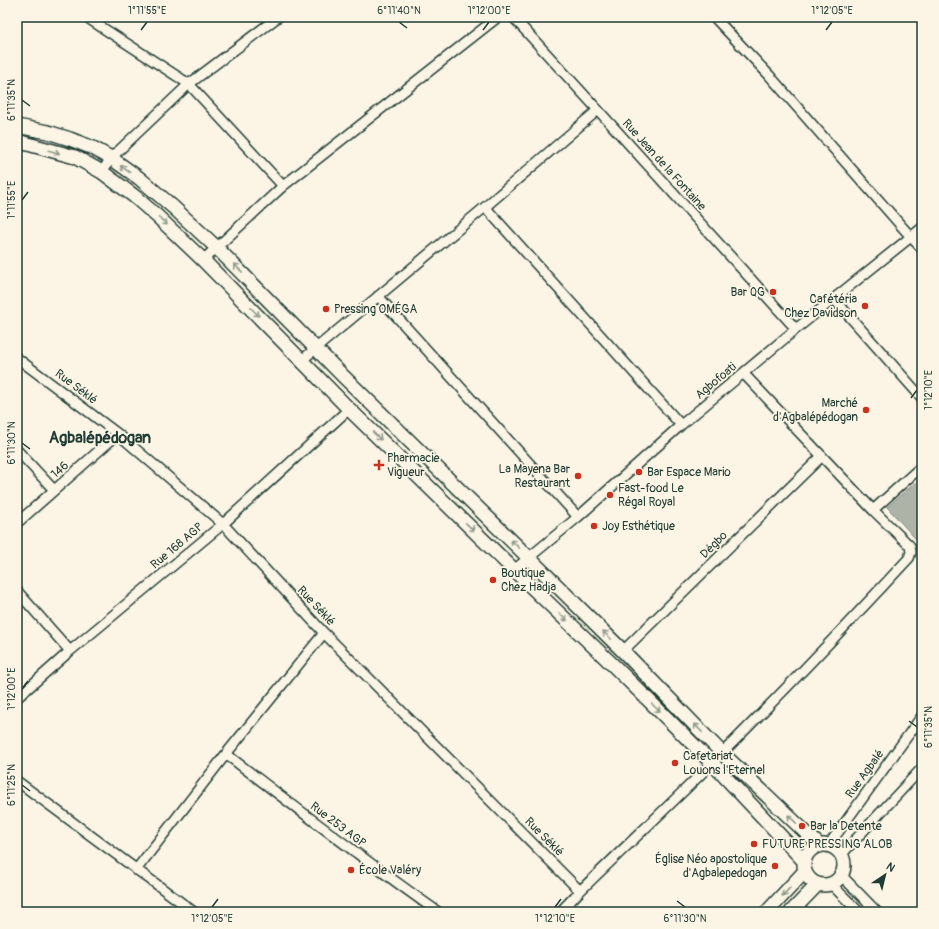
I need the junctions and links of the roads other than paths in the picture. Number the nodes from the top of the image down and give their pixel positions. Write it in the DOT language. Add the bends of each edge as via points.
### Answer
graph roads {
  1 [pos="86,17"];
  2 [pos="278,17"];
  3 [pos="498,17"];
  4 [pos="513,17"];
  5 [pos="714,17"];
  6 [pos="189,84"];
  7 [pos="598,110"];
  8 [pos="17,126"];
  9 [pos="17,141"];
  10 [pos="111,158"];
  11 [pos="102,172"];
  12 [pos="283,186"];
  13 [pos="485,207"];
  14 [pos="922,228"];
  15 [pos="910,237"];
  16 [pos="216,247"];
  17 [pos="922,249"];
  18 [pos="203,260"];
  19 [pos="378,296"];
  20 [pos="834,299"];
  21 [pos="796,329"];
  22 [pos="316,347"];
  23 [pos="17,358"];
  24 [pos="302,360"];
  25 [pos="744,374"];
  26 [pos="922,398"];
  27 [pos="349,409"];
  28 [pos="681,426"];
  29 [pos="118,434"];
  30 [pos="17,450"];
  31 [pos="822,456"];
  32 [pos="922,466"];
  33 [pos="54,490"];
  34 [pos="873,510"];
  35 [pos="578,517"];
  36 [pos="17,523"];
  37 [pos="222,524"];
  38 [pos="530,558"];
  39 [pos="514,570"];
  40 [pos="17,591"];
  41 [pos="324,633"];
  42 [pos="70,651"];
  43 [pos="623,651"];
  44 [pos="17,698"];
  45 [pos="922,716"];
  46 [pos="722,753"];
  47 [pos="226,754"];
  48 [pos="712,763"];
  49 [pos="922,768"];
  50 [pos="17,781"];
  51 [pos="824,846"];
  52 [pos="841,855"];
  53 [pos="805,866"];
  54 [pos="136,870"];
  55 [pos="841,874"];
  56 [pos="818,884"];
  57 [pos="831,884"];
  58 [pos="580,891"];
  59 [pos="194,912"];
  60 [pos="438,912"];
  61 [pos="560,912"];
  62 [pos="767,912"];
  63 [pos="791,912"];
  64 [pos="859,912"];
  65 [pos="877,912"];
  1 -- 6 [label="street"];
  2 -- 6 [label="street"];
  3 -- 12 [label="street"];
  4 -- 7 [label="street, Rue Jean de la Fontaine"];
  5 -- 15 [label="street" via="769,75"];
  6 -- 10 [label="street"];
  6 -- 12 [label="street"];
  7 -- 13 [label="street"];
  7 -- 21 [label="street, Rue Jean de la Fontaine"];
  8 -- 10 [label="street" via="70,139"];
  9 -- 11 [label="street, one-way" via="75,157"];
  10 -- 11 [label="street"];
  16 -- 10 [label="street, one-way" via="156,192"];
  11 -- 18 [label="street, one-way" via="152,211"];
  12 -- 16 [label="street"];
  13 -- 19 [label="street"];
  13 -- 28 [label="street"];
  14 -- 15 [label="street, Agbofoati"];
  15 -- 17 [label="street"];
  15 -- 20 [label="street, Agbofoati"];
  16 -- 18 [label="street"];
  22 -- 16 [label="street, one-way"];
  18 -- 24 [label="street, one-way"];
  19 -- 22 [label="street"];
  19 -- 35 [label="street"];
  20 -- 21 [label="street, Agbofoati"];
  20 -- 26 [label="street"];
  21 -- 25 [label="street, Agbofoati"];
  22 -- 24 [label="street"];
  38 -- 22 [label="street, one-way"];
  23 -- 29 [label="street, Rue Séklé"];
  24 -- 27 [label="street"];
  25 -- 28 [label="street, Agbofoati"];
  25 -- 31 [label="street"];
  27 -- 37 [label="street, Rue 168 AGP"];
  27 -- 39 [label="street, one-way"];
  28 -- 35 [label="street, Agbofoati"];
  29 -- 33 [label="street, 146"];
  29 -- 37 [label="street, Rue Séklé"];
  30 -- 33 [label="street"];
  31 -- 34 [label="street"];
  31 -- 43 [label="street, Dégbo"];
  32 -- 34 [label="street"];
  33 -- 36 [label="street, 146"];
  34 -- 46 [label="street" via="910,546 909,558"];
  35 -- 38 [label="street, Agbofoati"];
  37 -- 41 [label="street, Rue Séklé"];
  37 -- 42 [label="street, Rue 168 AGP"];
  38 -- 39 [label="street, Agbofoati"];
  43 -- 38 [label="street, one-way"];
  39 -- 48 [label="street, one-way"];
  40 -- 42 [label="street"];
  41 -- 47 [label="street"];
  41 -- 58 [label="street, Rue Séklé"];
  42 -- 44 [label="street, Rue 168 AGP"];
  46 -- 43 [label="street, one-way"];
  45 -- 51 [label="street, Rue Agbalé"];
  46 -- 48 [label="street"];
  51 -- 46 [label="street, one-way"];
  47 -- 54 [label="street"];
  47 -- 60 [label="street, Rue 253 AGP"];
  48 -- 53 [label="street"];
  48 -- 58 [label="street"];
  49 -- 52 [label="street"];
  50 -- 54 [label="street"];
  51 -- 52 [label="street" via="834,848"];
  51 -- 53 [label="street" via="813,848 808,854"];
  52 -- 55 [label="street" via="844,868"];
  53 -- 56 [label="street" via="810,879"];
  53 -- 62 [label="street, one-way"];
  54 -- 59 [label="street"];
  55 -- 57 [label="street"];
  55 -- 65 [label="street"];
  56 -- 57 [label="street"];
  56 -- 63 [label="street"];
  57 -- 64 [label="street"];
  58 -- 61 [label="street"];
}
